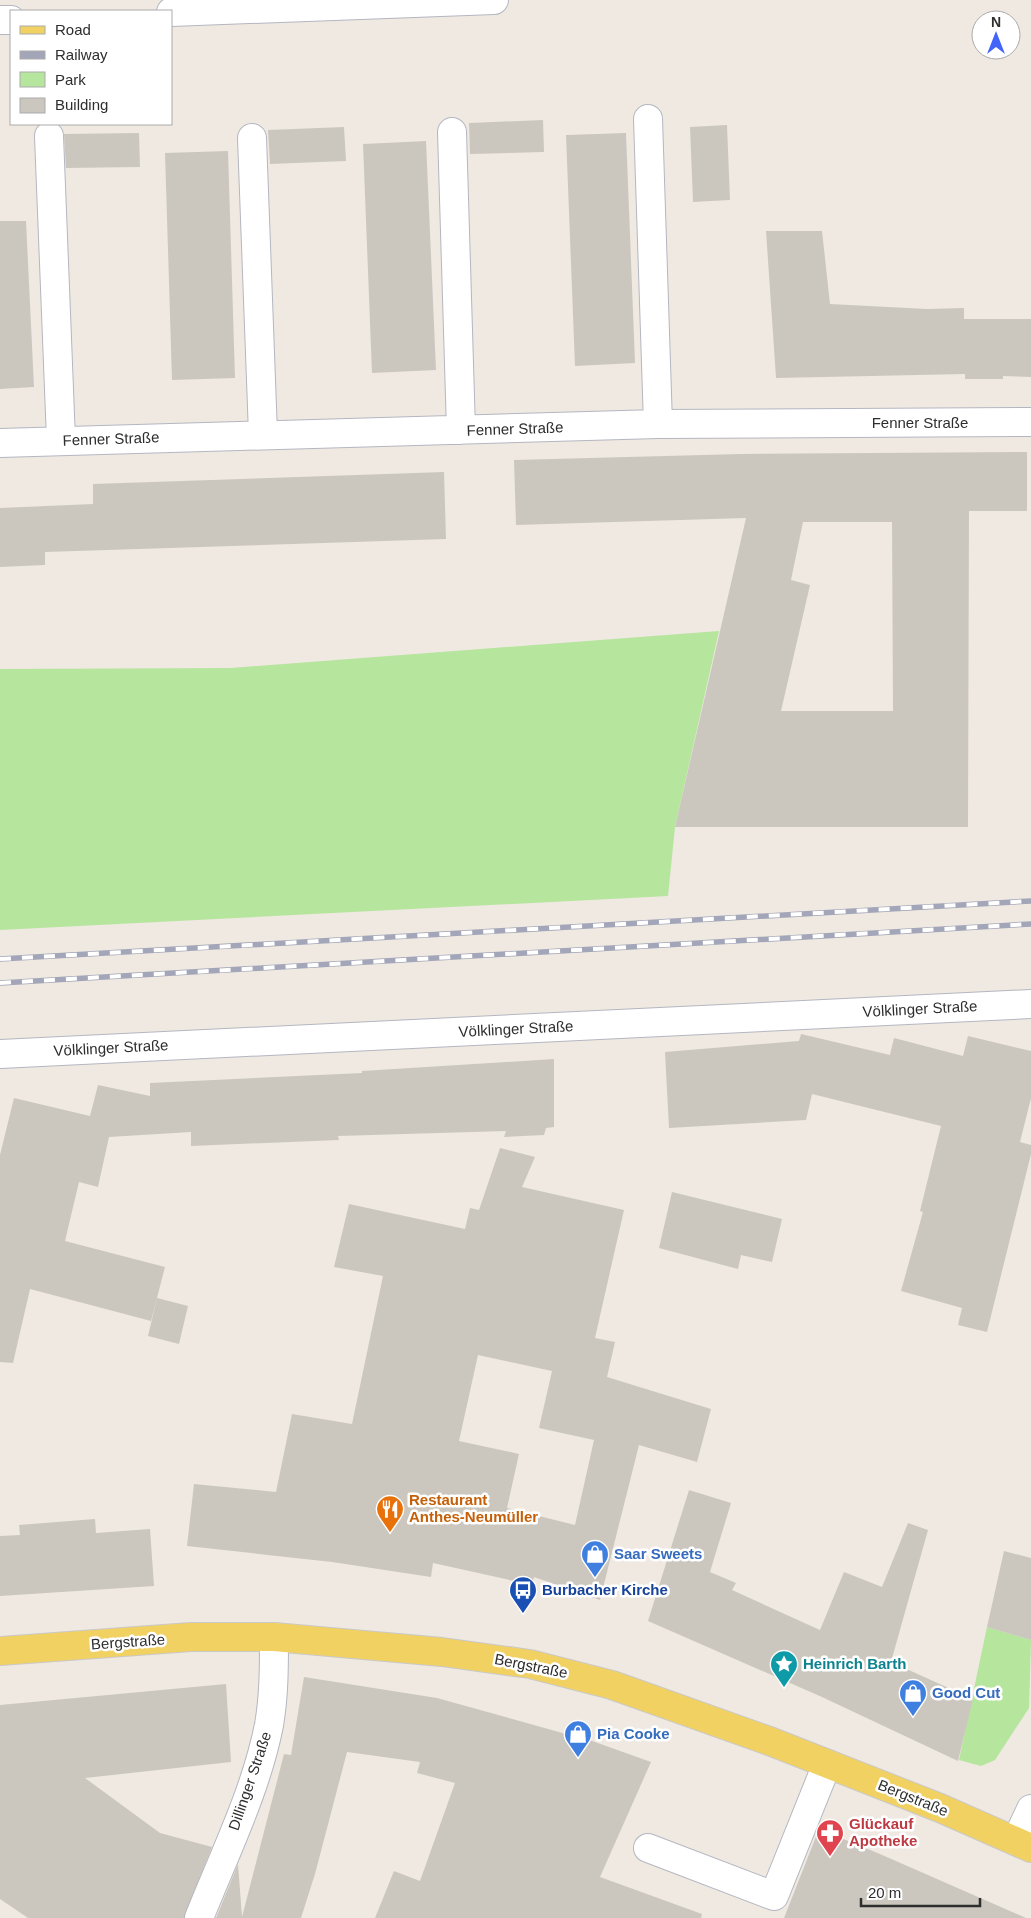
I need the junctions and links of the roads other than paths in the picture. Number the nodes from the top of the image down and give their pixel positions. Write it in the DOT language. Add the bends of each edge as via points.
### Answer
graph roads {
  1 [pos="494,0"];
  2 [pos="336,3"];
  3 [pos="172,12"];
  4 [pos="648,119"];
  5 [pos="452,132"];
  6 [pos="49,136"];
  7 [pos="252,138"];
  8 [pos="1031,422"];
  9 [pos="658,424"];
  10 [pos="461,430"];
  11 [pos="263,434"];
  12 [pos="61,440"];
  13 [pos="0,443"];
  14 [pos="1031,1004"];
  15 [pos="0,1054"];
  16 [pos="274,1638"];
  17 [pos="0,1651"];
  18 [pos="827,1764"];
  19 [pos="1031,1809"];
  20 [pos="1023,1844"];
  21 [pos="648,1848"];
  22 [pos="199,1918"];
  1 -- 2 [label="street"];
  2 -- 3 [label="street"];
  4 -- 9 [label="street"];
  5 -- 10 [label="street"];
  6 -- 12 [label="street"];
  7 -- 11 [label="street"];
  8 -- 9 [label="street, Fenner Straße"];
  9 -- 10 [label="street, Fenner Straße"];
  10 -- 11 [label="street, Fenner Straße"];
  11 -- 12 [label="street, Fenner Straße"];
  12 -- 13 [label="street, Fenner Straße"];
  14 -- 15 [label="street, Völklinger Straße"];
  16 -- 17 [label="main road, Bergstraße" via="190,1638"];
  16 -- 18 [label="main road, Bergstraße" via="407,1648 530,1664 612,1685"];
  16 -- 22 [label="street, Dillinger Straße" via="274,1683 261,1756"];
  18 -- 20 [label="main road, Bergstraße"];
  18 -- 21 [label="street" via="774,1896"];
  19 -- 20 [label="street"];
}
